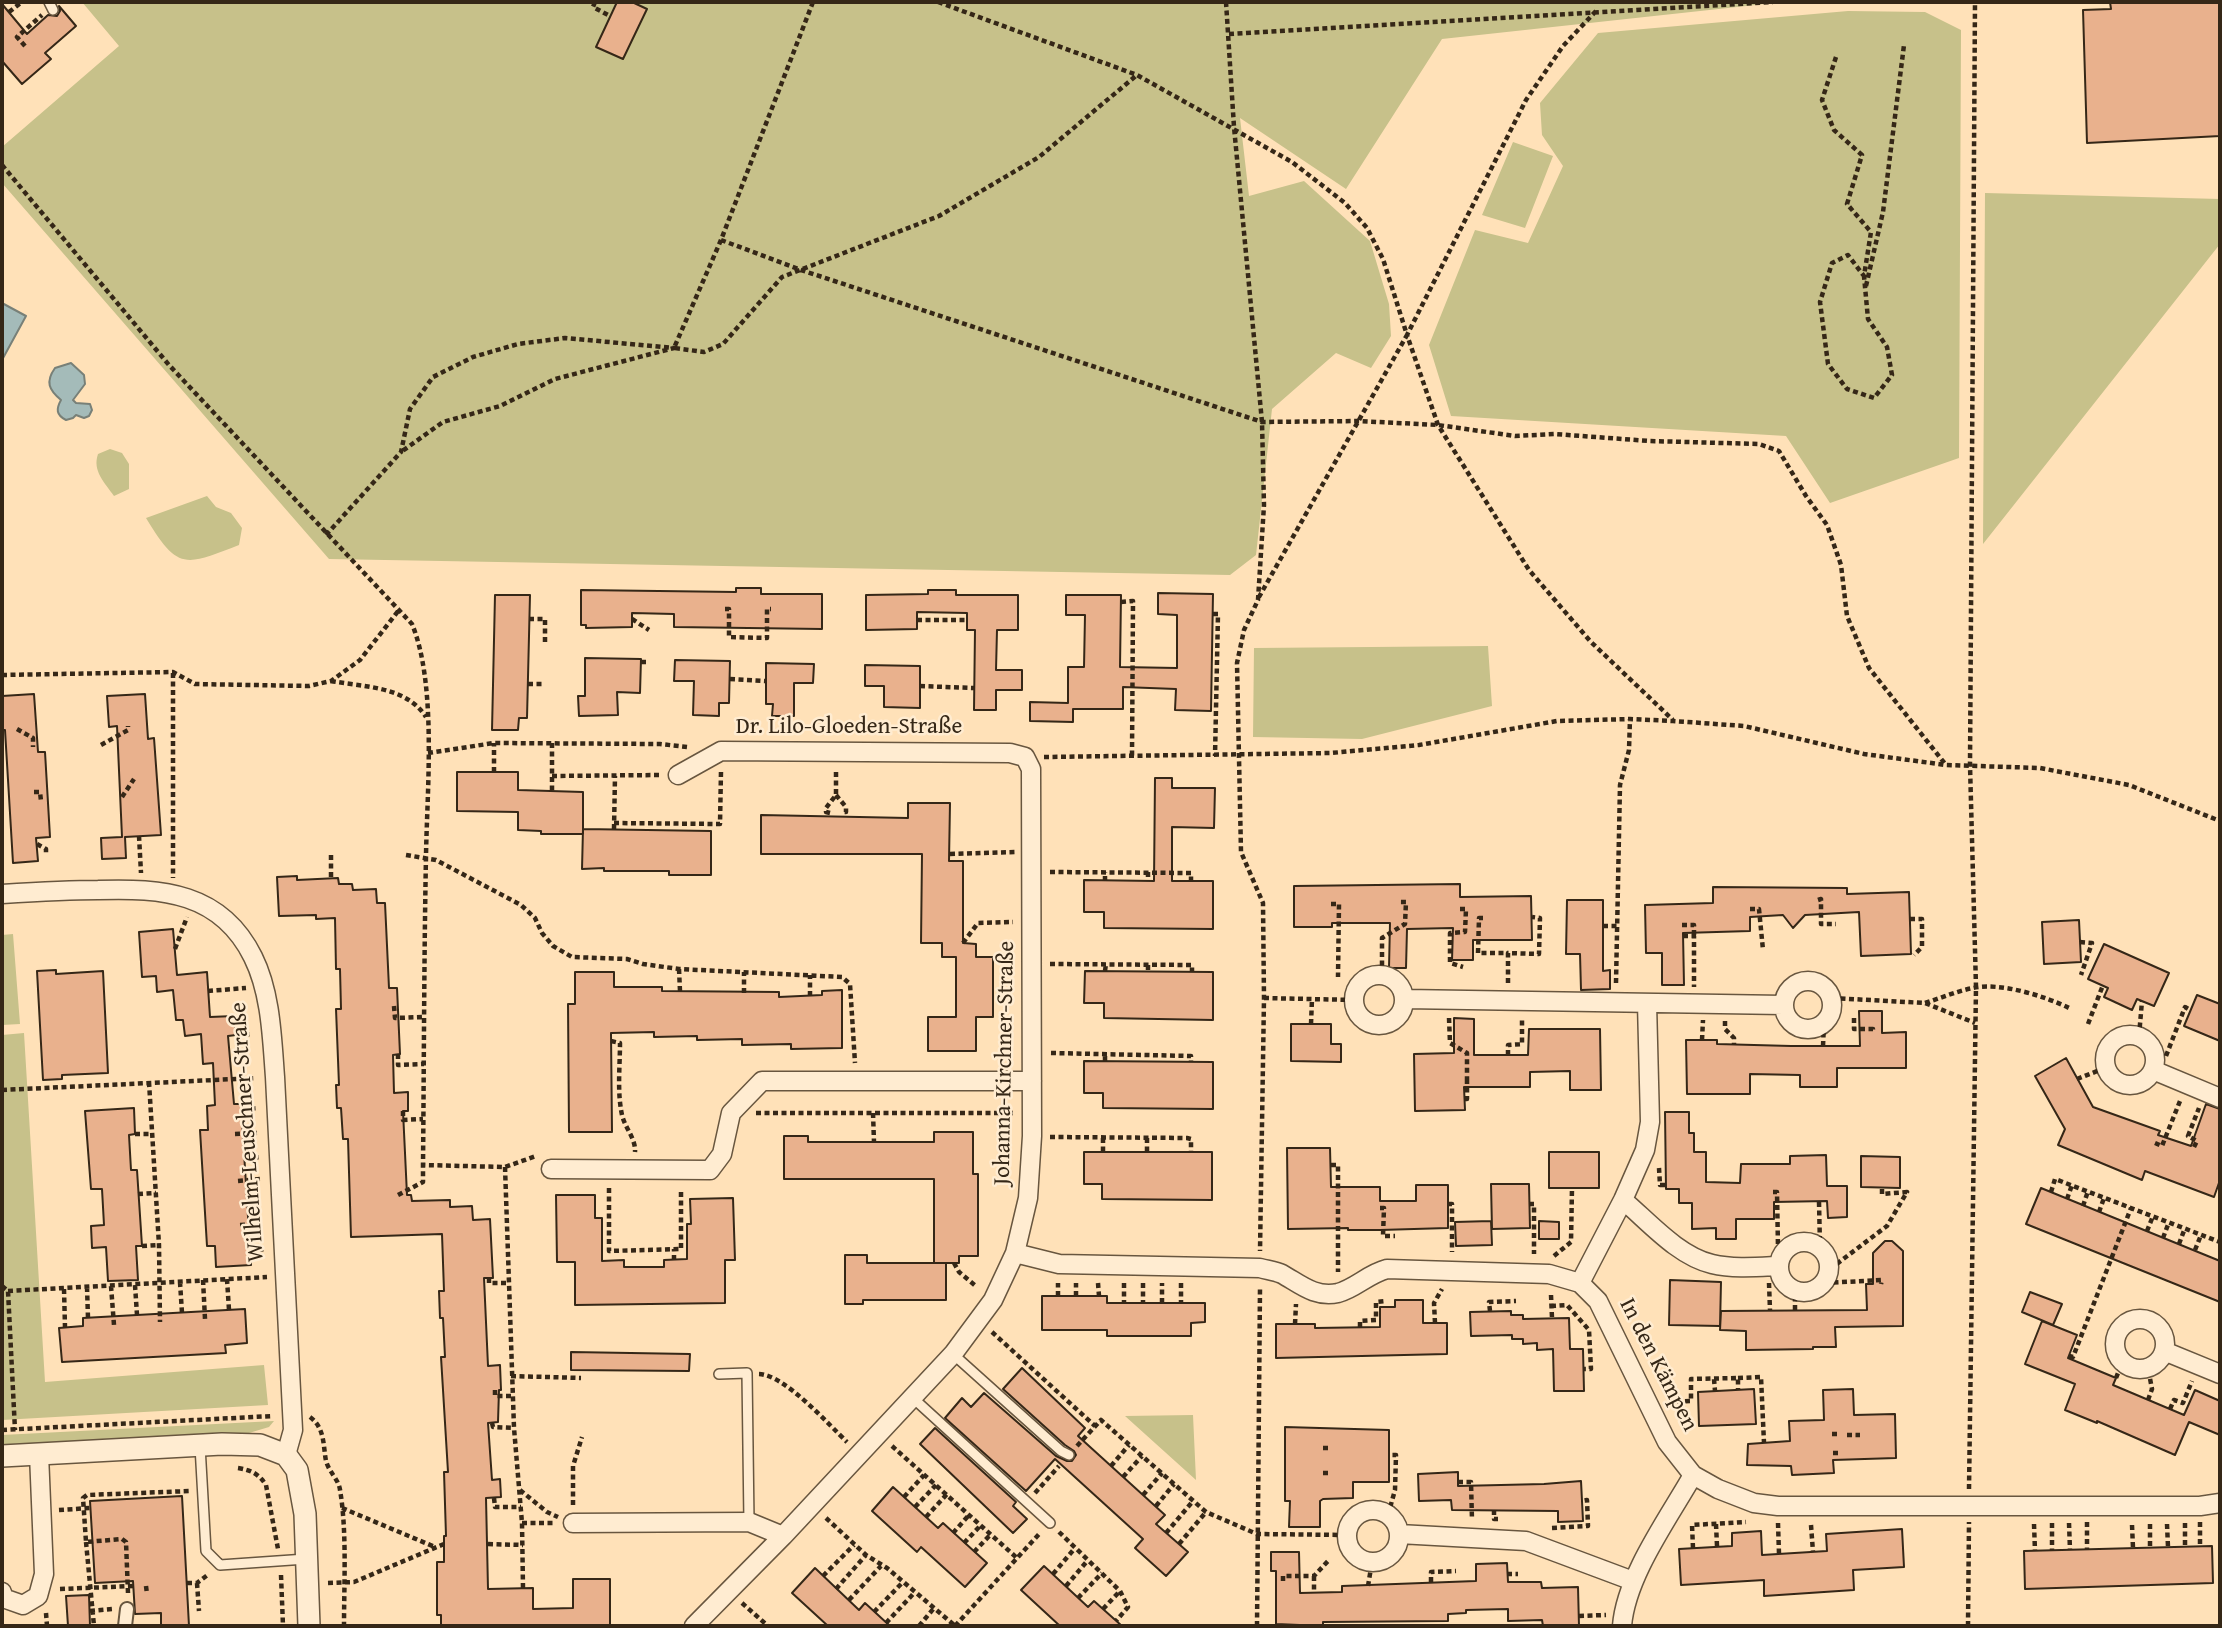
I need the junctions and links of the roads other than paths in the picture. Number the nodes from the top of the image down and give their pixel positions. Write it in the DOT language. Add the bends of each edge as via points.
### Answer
graph roads {
  1 [pos="1025,757"];
  2 [pos="678,775"];
  3 [pos="2,894"];
  4 [pos="1405,999"];
  5 [pos="1647,1003"];
  6 [pos="1783,1005"];
  7 [pos="2157,1072"];
  8 [pos="1032,1081"];
  9 [pos="2213,1095"];
  10 [pos="551,1169"];
  11 [pos="1623,1200"];
  12 [pos="1015,1253"];
  13 [pos="1778,1266"];
  14 [pos="1580,1283"];
  15 [pos="2164,1351"];
  16 [pos="953,1354"];
  17 [pos="719,1374"];
  18 [pos="2220,1374"];
  19 [pos="913,1398"];
  20 [pos="200,1446"];
  21 [pos="38,1454"];
  22 [pos="286,1455"];
  23 [pos="1069,1455"];
  24 [pos="2,1456"];
  25 [pos="1693,1475"];
  26 [pos="2220,1503"];
  27 [pos="749,1522"];
  28 [pos="573,1523"];
  29 [pos="1050,1523"];
  30 [pos="1399,1534"];
  31 [pos="783,1536"];
  32 [pos="308,1559"];
  33 [pos="1633,1581"];
  34 [pos="2,1592"];
  35 [pos="127,1609"];
  36 [pos="1622,1620"];
  37 [pos="125,1626"];
  38 [pos="309,1626"];
  39 [pos="694,1626"];
  1 -- 2 [label="street, Dr. Lilo-Gloeden-Straße" via="1010,753 721,751"];
  1 -- 8 [label="street, Johanna-Kirchner-Straße" via="1031,769"];
  3 -- 22 [label="street, Wilhelm-Leuschner-Straße" via="142,888 173,893 214,911 236,931 253,957 263,986 275,1077 293,1430"];
  4 -- 4 [label="street" via="1402,987 1382,974 1359,984 1354,1000 1361,1018 1384,1025 1403,1011"];
  4 -- 5 [label="street"];
  5 -- 6 [label="street"];
  5 -- 11 [label="street" via="1650,1122 1645,1150"];
  6 -- 6 [label="street" via="1797,982 1810,980 1822,984 1832,998 1832,1013 1824,1024 1810,1030 1797,1027"];
  7 -- 7 [label="street" via="2132,1086 2119,1083 2110,1077 2104,1056 2118,1037 2139,1036 2150,1044"];
  7 -- 9 [label="street"];
  8 -- 10 [label="street" via="762,1081 731,1113 722,1154 710,1170"];
  8 -- 12 [label="street, Johanna-Kirchner-Straße" via="1027,1198"];
  11 -- 13 [label="street" via="1699,1261"];
  11 -- 14 [label="street"];
  12 -- 14 [label="street" via="1059,1264 1261,1268 1325,1294 1353,1287 1387,1269 1549,1273"];
  12 -- 16 [label="street, Johanna-Kirchner-Straße" via="993,1300"];
  13 -- 13 [label="street" via="1786,1286 1811,1292 1828,1276 1829,1258 1820,1246 1807,1241 1793,1243 1782,1252"];
  14 -- 25 [label="street, In den Kämpen" via="1598,1301 1667,1442"];
  15 -- 15 [label="street" via="2165,1337 2157,1325 2144,1319 2130,1320 2114,1340 2119,1370 2148,1368 2159,1362"];
  15 -- 18 [label="street"];
  16 -- 19 [label="street, Johanna-Kirchner-Straße"];
  16 -- 23 [label="lane"];
  17 -- 27 [label="lane" via="747,1373"];
  19 -- 29 [label="lane"];
  19 -- 31 [label="street, Johanna-Kirchner-Straße"];
  20 -- 21 [label="street"];
  20 -- 22 [label="street" via="260,1445"];
  20 -- 32 [label="lane" via="206,1551 220,1565"];
  21 -- 24 [label="street"];
  21 -- 34 [label="street" via="44,1574 38,1596 23,1605 4,1598"];
  22 -- 32 [label="street" via="297,1470 302,1490"];
  25 -- 26 [label="street, In den Kämpen" via="1754,1503 1778,1506"];
  25 -- 33 [label="street"];
  27 -- 28 [label="street"];
  27 -- 31 [label="street"];
  30 -- 30 [label="street" via="1391,1555 1372,1562 1353,1553 1347,1535 1351,1523 1367,1511 1388,1515"];
  30 -- 33 [label="street" via="1535,1543"];
  31 -- 39 [label="street, Johanna-Kirchner-Straße"];
  32 -- 38 [label="street"];
  33 -- 36 [label="street"];
  35 -- 37 [label="street"];
}
